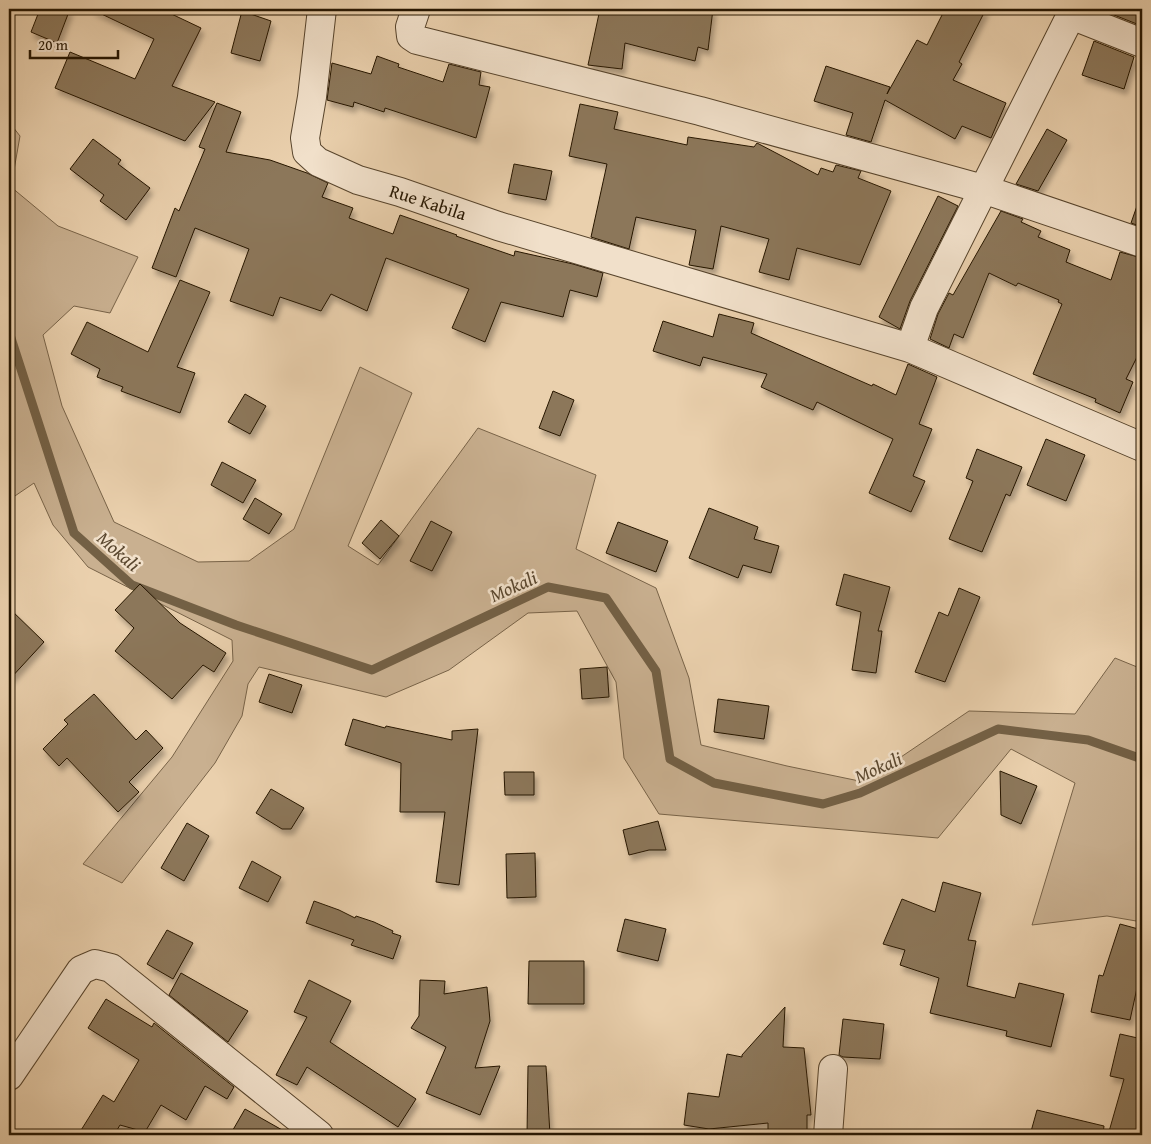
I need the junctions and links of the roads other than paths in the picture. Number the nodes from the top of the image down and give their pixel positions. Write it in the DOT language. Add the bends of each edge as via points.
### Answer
graph roads {
  1 [pos="322,9"];
  2 [pos="416,9"];
  3 [pos="1072,12"];
  4 [pos="1142,43"];
  5 [pos="983,189"];
  6 [pos="1142,243"];
  7 [pos="910,348"];
  8 [pos="1142,447"];
  9 [pos="833,1069"];
  10 [pos="9,1076"];
  11 [pos="319,1135"];
  12 [pos="828,1135"];
  1 -- 7 [label="street, Rue Kabila" via="305,138 307,152 318,162 358,180 498,226"];
  2 -- 5 [label="street" via="410,27 411,36 417,40 690,108"];
  3 -- 4 [label="street"];
  3 -- 5 [label="street"];
  5 -- 6 [label="street"];
  5 -- 7 [label="street" via="924,308"];
  7 -- 8 [label="street, Rue Kabila"];
  9 -- 12 [label="street"];
  10 -- 11 [label="street" via="81,970 96,964 111,968"];
}
